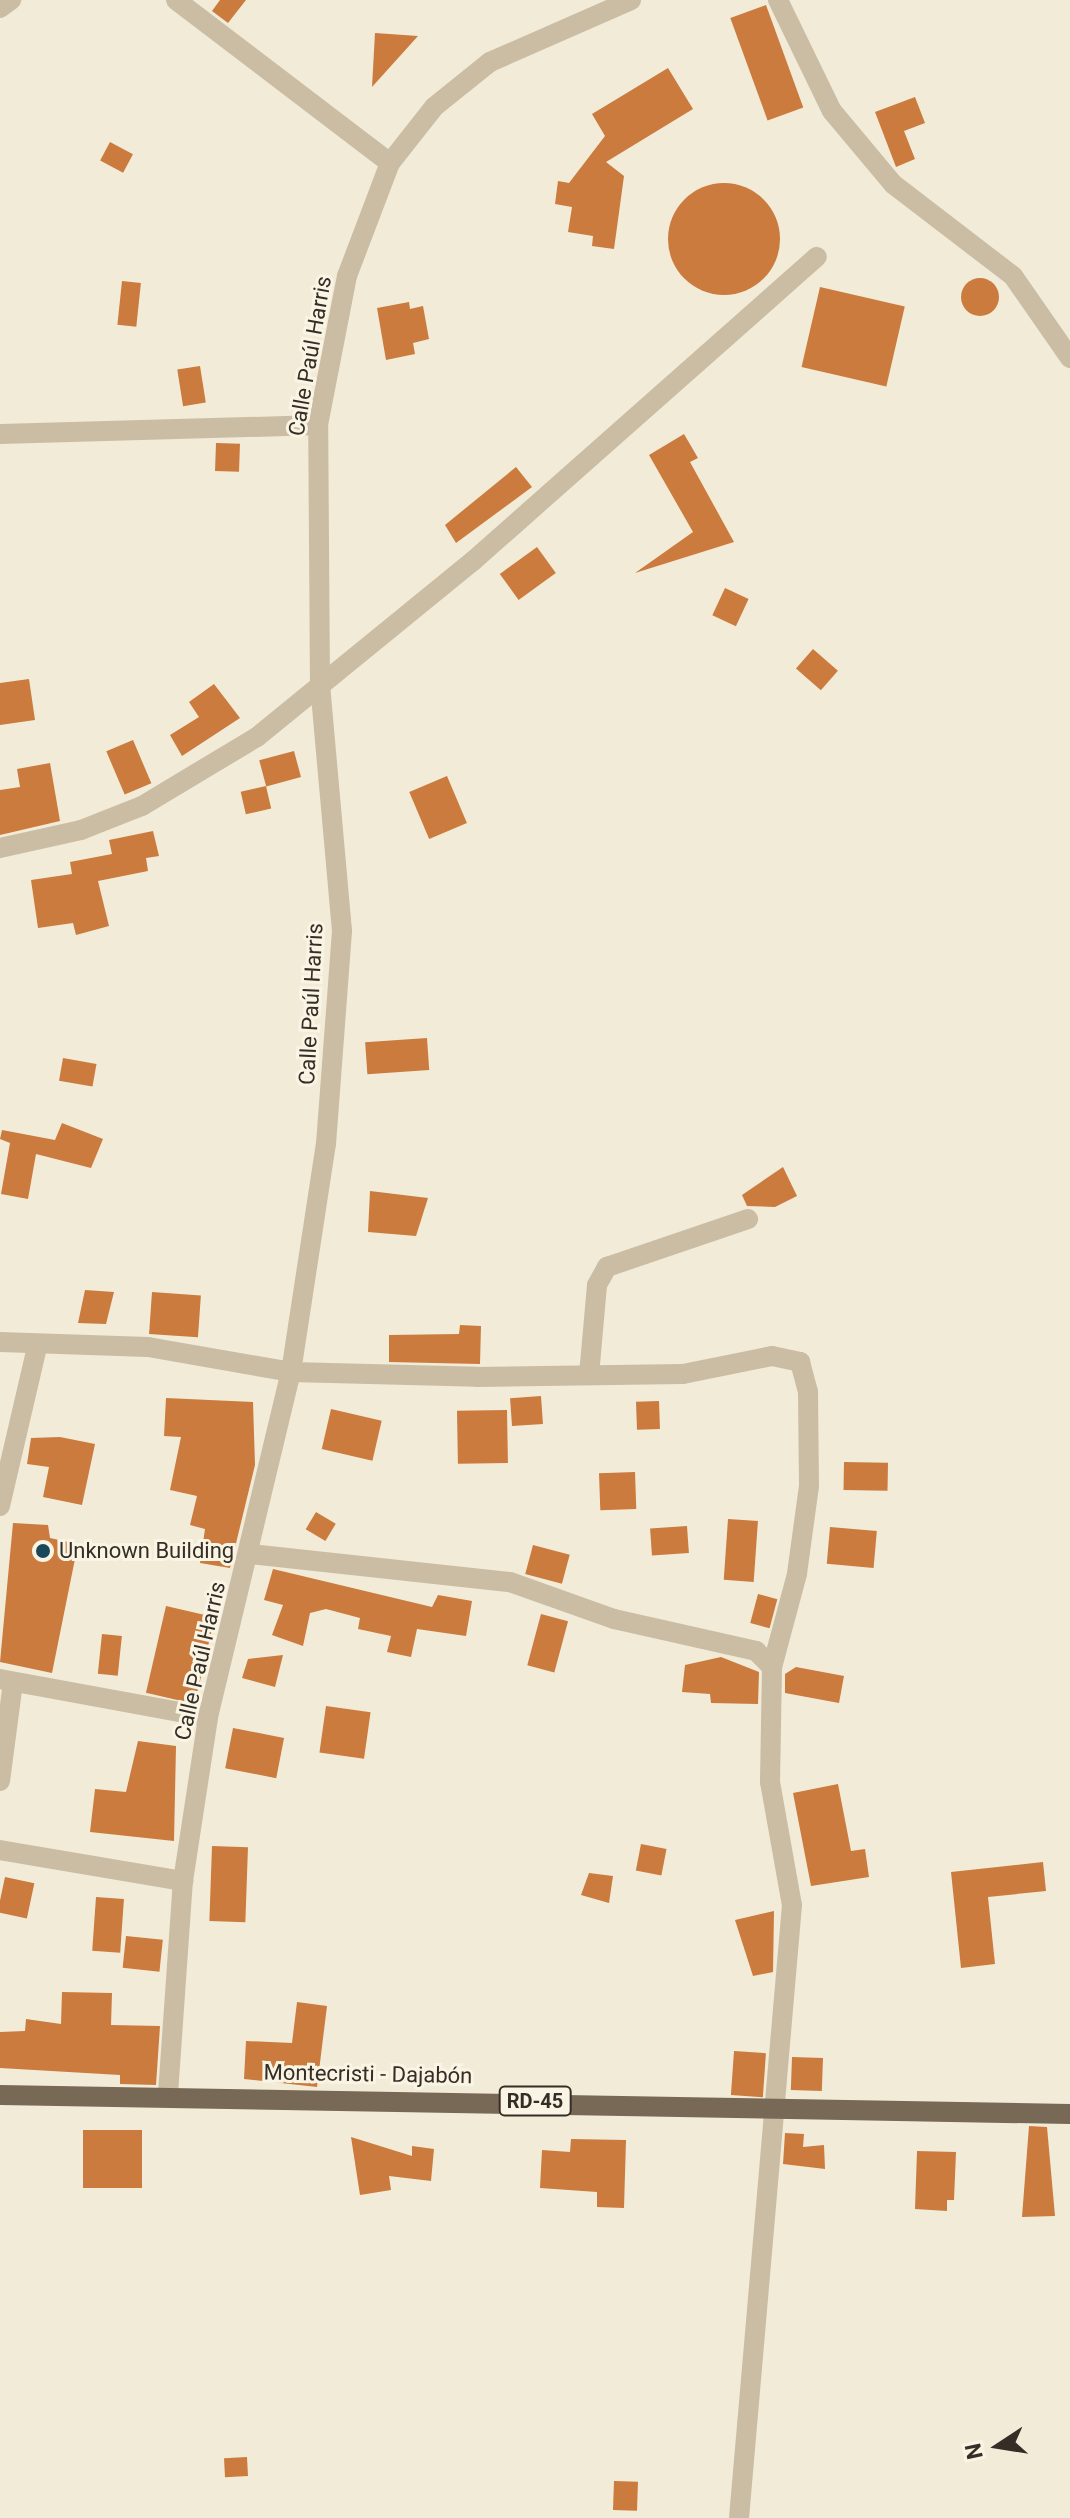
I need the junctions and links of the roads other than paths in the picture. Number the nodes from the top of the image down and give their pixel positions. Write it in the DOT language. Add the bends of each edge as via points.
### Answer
graph roads {
  1 [pos="11,0"];
  2 [pos="176,0"];
  3 [pos="631,0"];
  4 [pos="778,0"];
  5 [pos="0,8"];
  6 [pos="390,163"];
  7 [pos="817,257"];
  8 [pos="1070,358"];
  9 [pos="318,425"];
  10 [pos="0,434"];
  11 [pos="320,686"];
  12 [pos="0,848"];
  13 [pos="748,1219"];
  14 [pos="0,1342"];
  15 [pos="37,1347"];
  16 [pos="291,1372"];
  17 [pos="589,1375"];
  18 [pos="0,1506"];
  19 [pos="251,1554"];
  20 [pos="772,1667"];
  21 [pos="6,1680"];
  22 [pos="208,1717"];
  23 [pos="0,1781"];
  24 [pos="0,1850"];
  25 [pos="183,1881"];
  26 [pos="168,2094"];
  27 [pos="0,2095"];
  28 [pos="772,2106"];
  29 [pos="1070,2114"];
  30 [pos="739,2518"];
  1 -- 5 [label="street"];
  2 -- 6 [label="street"];
  3 -- 6 [label="street, Calle Paúl Harris" via="490,62 434,107"];
  4 -- 8 [label="street" via="832,111 893,184 1013,276"];
  6 -- 9 [label="street, Calle Paúl Harris" via="347,276"];
  7 -- 11 [label="street"];
  9 -- 10 [label="street"];
  9 -- 11 [label="street, Calle Paúl Harris"];
  11 -- 12 [label="street" via="257,737 142,806 81,830"];
  11 -- 16 [label="street, Calle Paúl Harris" via="342,931 326,1144"];
  13 -- 17 [label="street" via="607,1267 597,1285"];
  14 -- 15 [label="street"];
  15 -- 16 [label="street" via="148,1347"];
  15 -- 18 [label="street"];
  16 -- 17 [label="street"];
  16 -- 19 [label="street, Calle Paúl Harris"];
  17 -- 20 [label="street" via="683,1374 772,1356 800,1362 808,1392 809,1486 797,1574"];
  19 -- 20 [label="street" via="510,1582 614,1619 756,1651"];
  19 -- 22 [label="street, Calle Paúl Harris"];
  20 -- 28 [label="street" via="770,1782 792,1905"];
  21 -- 22 [label="street"];
  21 -- 23 [label="street"];
  22 -- 25 [label="street, Calle Paúl Harris"];
  24 -- 25 [label="street"];
  25 -- 26 [label="street, Calle Paúl Harris"];
  26 -- 27 [label="main road, Montecristi - Dajabón / RD-45"];
  26 -- 28 [label="main road, Montecristi - Dajabón / RD-45"];
  28 -- 29 [label="main road, Montecristi - Dajabón / RD-45"];
  28 -- 30 [label="street"];
}
